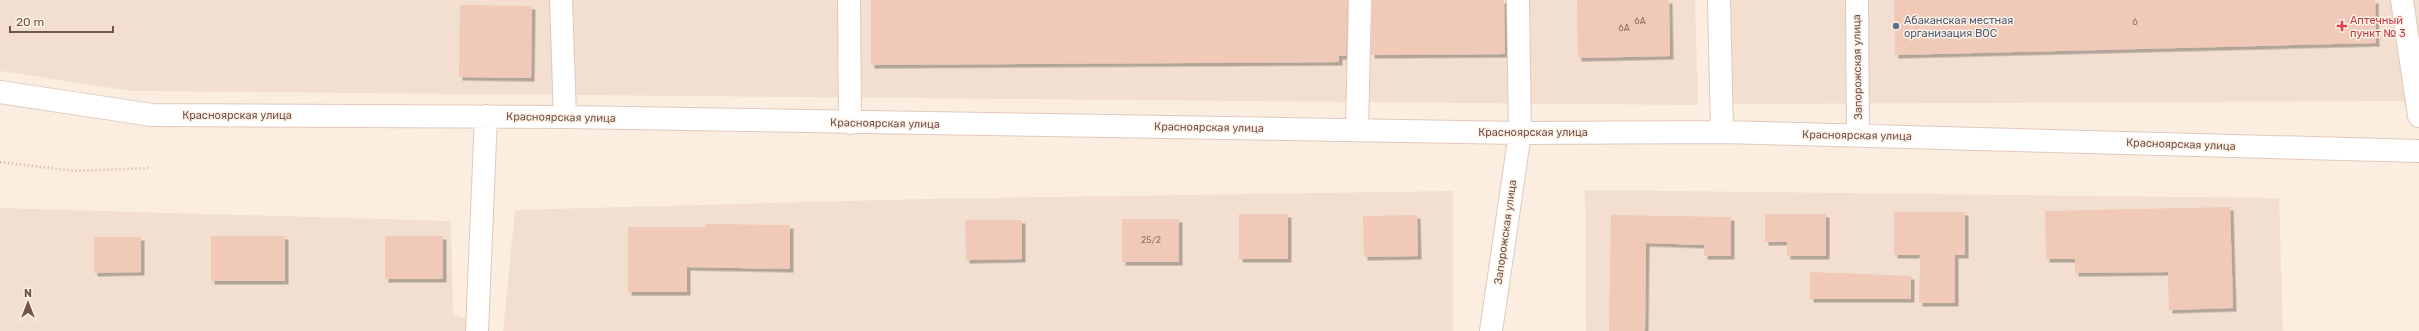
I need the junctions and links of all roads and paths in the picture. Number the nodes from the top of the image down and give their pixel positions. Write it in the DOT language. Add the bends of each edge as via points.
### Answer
graph roads {
  1 [pos="561,0"];
  2 [pos="849,0"];
  3 [pos="1360,0"];
  4 [pos="1518,0"];
  5 [pos="1719,0"];
  6 [pos="1857,0"];
  7 [pos="2402,0"];
  8 [pos="0,92"];
  9 [pos="486,116"];
  10 [pos="2419,116"];
  11 [pos="565,117"];
  12 [pos="850,123"];
  13 [pos="1357,129"];
  14 [pos="1722,132"];
  15 [pos="1520,133"];
  16 [pos="1858,135"];
  17 [pos="2419,151"];
  18 [pos="0,162"];
  19 [pos="150,168"];
  20 [pos="477,331"];
  21 [pos="1491,331"];
  1 -- 11 [label="street"];
  2 -- 12 [label="street"];
  3 -- 13 [label="street"];
  4 -- 15 [label="street, Запорожская улица"];
  5 -- 14 [label="street"];
  6 -- 16 [label="street, Запорожская улица"];
  7 -- 10 [label="street"];
  8 -- 9 [label="street, Красноярская улица" via="152,115"];
  9 -- 11 [label="street, Красноярская улица"];
  9 -- 20 [label="street"];
  11 -- 12 [label="street, Красноярская улица"];
  12 -- 13 [label="street, Красноярская улица"];
  13 -- 15 [label="street, Красноярская улица"];
  14 -- 15 [label="street, Красноярская улица"];
  14 -- 16 [label="street, Красноярская улица"];
  15 -- 21 [label="street, Запорожская улица"];
  16 -- 17 [label="street, Красноярская улица"];
  18 -- 19 [label="path" via="75,171"];
}
